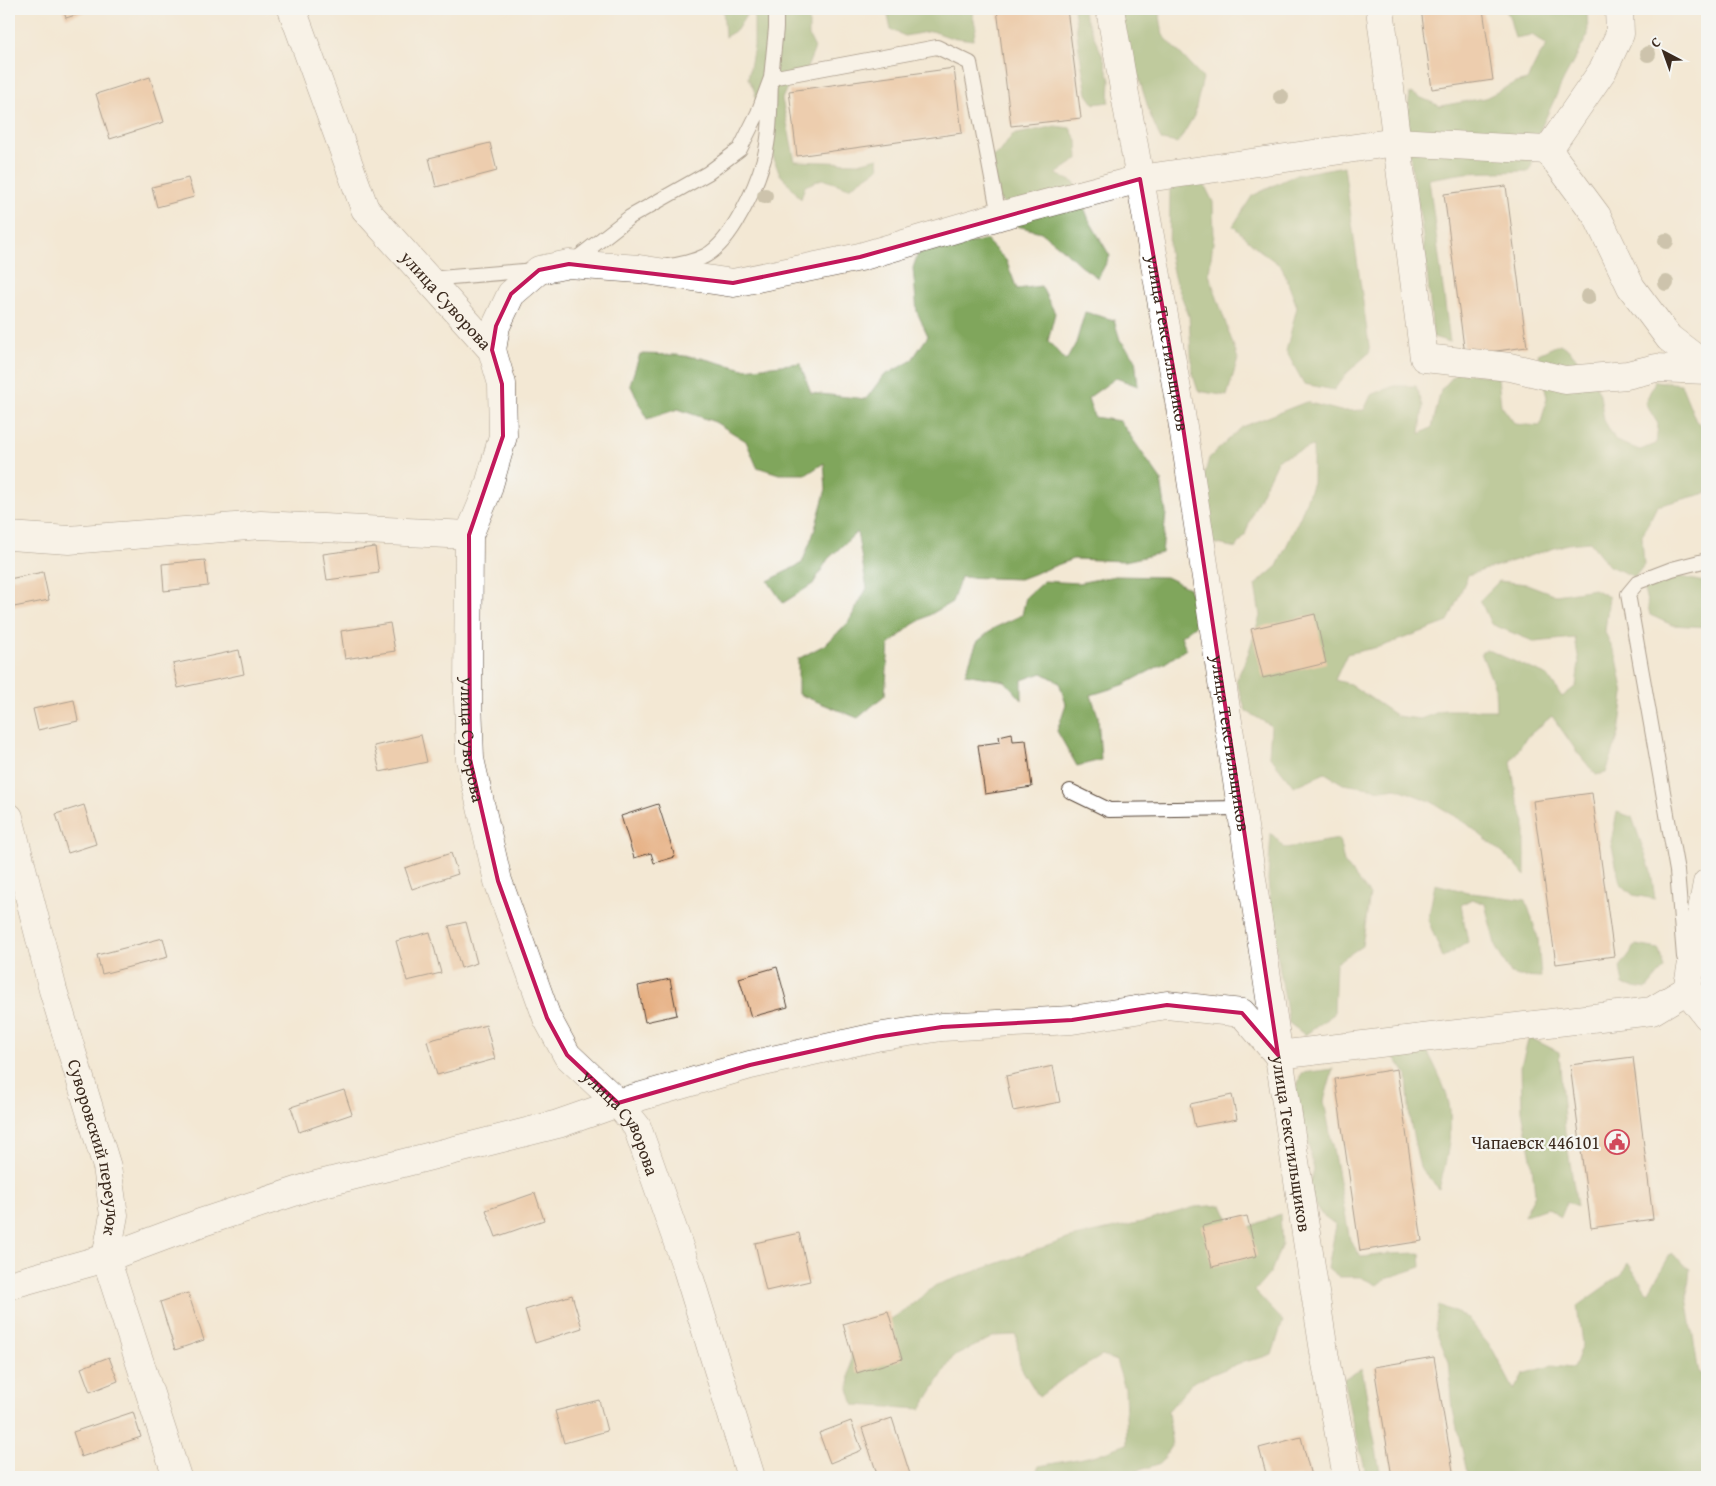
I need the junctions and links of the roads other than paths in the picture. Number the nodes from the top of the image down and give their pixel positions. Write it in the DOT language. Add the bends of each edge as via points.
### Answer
graph roads {
  1 [pos="292,9"];
  2 [pos="776,9"];
  3 [pos="1110,9"];
  4 [pos="1380,9"];
  5 [pos="1619,9"];
  6 [pos="771,78"];
  7 [pos="1396,142"];
  8 [pos="1548,150"];
  9 [pos="1140,179"];
  10 [pos="999,216"];
  11 [pos="569,264"];
  12 [pos="539,270"];
  13 [pos="639,270"];
  14 [pos="428,279"];
  15 [pos="492,350"];
  16 [pos="1707,368"];
  17 [pos="469,535"];
  18 [pos="9,536"];
  19 [pos="1707,560"];
  20 [pos="1070,791"];
  21 [pos="1241,808"];
  22 [pos="9,816"];
  23 [pos="1707,883"];
  24 [pos="1687,990"];
  25 [pos="1707,1016"];
  26 [pos="1278,1055"];
  27 [pos="618,1103"];
  28 [pos="106,1258"];
  29 [pos="9,1286"];
  30 [pos="176,1477"];
  31 [pos="751,1477"];
  32 [pos="1347,1477"];
  1 -- 14 [label="street, улица Суворова" via="366,209"];
  2 -- 6 [label="lane"];
  3 -- 9 [label="street, улица Текстильщиков"];
  4 -- 7 [label="street"];
  5 -- 8 [label="street" via="1620,34 1603,70"];
  6 -- 10 [label="lane" via="937,47 970,63"];
  6 -- 11 [label="lane" via="740,149 708,173 630,217"];
  6 -- 13 [label="lane" via="764,158 744,211 726,239 705,256 672,266"];
  7 -- 8 [label="street"];
  7 -- 9 [label="street"];
  7 -- 16 [label="street" via="1424,358 1510,367 1565,380 1627,375 1656,368"];
  8 -- 16 [label="street" via="1598,216 1631,287 1669,338"];
  9 -- 10 [label="street"];
  9 -- 21 [label="street, улица Текстильщиков" via="1180,406"];
  10 -- 13 [label="street" via="860,257 732,284"];
  11 -- 12 [label="street"];
  11 -- 13 [label="street"];
  12 -- 14 [label="lane"];
  12 -- 15 [label="street" via="511,294 496,326"];
  14 -- 15 [label="street, улица Суворова"];
  15 -- 17 [label="street, улица Суворова" via="502,384 503,436 487,492"];
  17 -- 18 [label="street" via="261,525 69,540"];
  17 -- 27 [label="street, улица Суворова" via="470,759 498,881 547,1018 567,1054"];
  19 -- 24 [label="lane" via="1638,582 1628,594 1677,871"];
  20 -- 21 [label="lane" via="1109,810"];
  21 -- 26 [label="street, улица Текстильщиков"];
  22 -- 28 [label="street, Суворовский переулок" via="53,990 107,1166 114,1215"];
  23 -- 24 [label="street"];
  24 -- 25 [label="street"];
  24 -- 26 [label="street" via="1652,1011"];
  26 -- 27 [label="street" via="1242,1014 1166,1005 1072,1020 942,1027 876,1037 750,1065"];
  26 -- 32 [label="street, улица Текстильщиков" via="1325,1358"];
  27 -- 28 [label="street" via="558,1124 312,1186"];
  27 -- 31 [label="street, улица Суворова" via="636,1127 687,1269"];
  28 -- 29 [label="street"];
  28 -- 30 [label="street, Суворовский переулок"];
}
